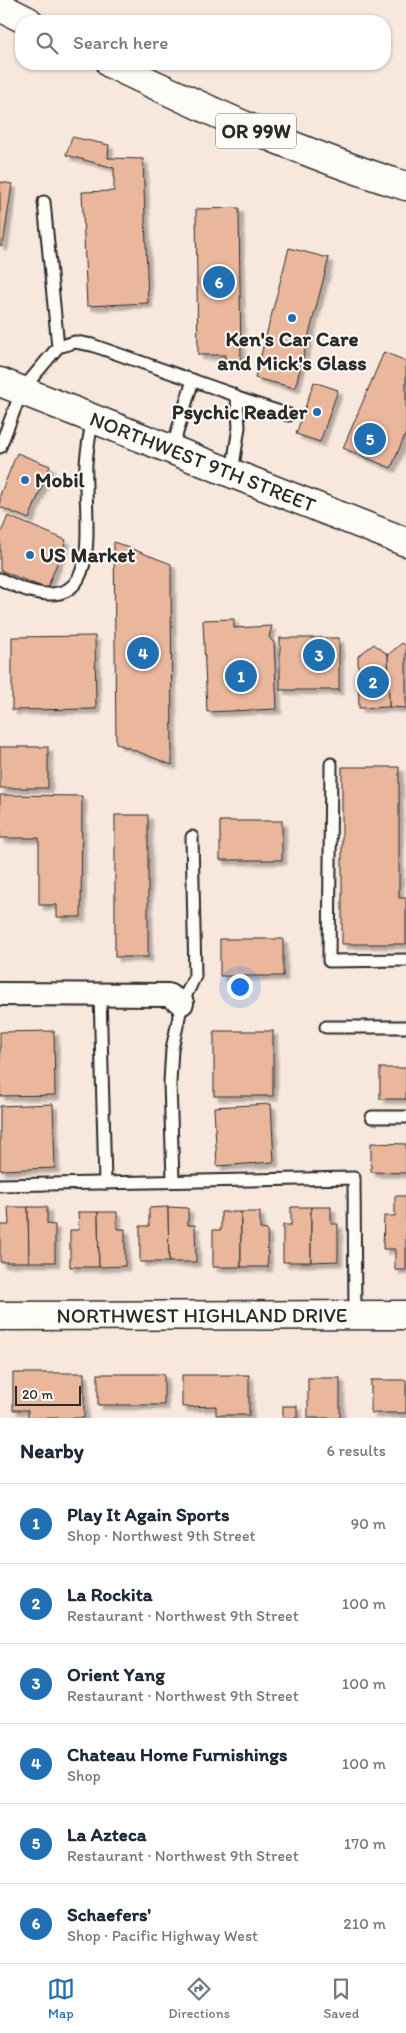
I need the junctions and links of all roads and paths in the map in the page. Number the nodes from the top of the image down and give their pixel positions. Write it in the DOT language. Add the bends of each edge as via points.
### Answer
graph roads {
  1 [pos="0,7"];
  2 [pos="16,15"];
  3 [pos="123,70"];
  4 [pos="406,186"];
  5 [pos="44,202"];
  6 [pos="58,347"];
  7 [pos="193,380"];
  8 [pos="11,386"];
  9 [pos="236,398"];
  10 [pos="289,415"];
  11 [pos="93,418"];
  12 [pos="0,447"];
  13 [pos="172,450"];
  14 [pos="232,473"];
  15 [pos="406,542"];
  16 [pos="0,579"];
  17 [pos="330,764"];
  18 [pos="192,837"];
  19 [pos="406,960"];
  20 [pos="100,993"];
  21 [pos="0,994"];
  22 [pos="182,1003"];
  23 [pos="326,1027"];
  24 [pos="406,1027"];
  25 [pos="372,1117"];
  26 [pos="406,1117"];
  27 [pos="173,1181"];
  28 [pos="105,1183"];
  29 [pos="0,1185"];
  30 [pos="355,1315"];
  31 [pos="0,1316"];
  32 [pos="406,1316"];
  1 -- 2 [label="main road"];
  3 -- 4 [label="main road, OR 99W" via="272,138"];
  5 -- 6 [label="lane"];
  6 -- 7 [label="lane" via="75,342 92,345"];
  6 -- 8 [label="lane"];
  7 -- 9 [label="lane"];
  7 -- 13 [label="lane"];
  8 -- 11 [label="main road, NORTHWEST 9TH STREET"];
  8 -- 12 [label="lane"];
  9 -- 10 [label="lane"];
  9 -- 14 [label="lane" via="239,427"];
  11 -- 13 [label="main road, NORTHWEST 9TH STREET"];
  11 -- 16 [label="lane" via="86,465 89,532 85,566 78,582 52,593 36,592"];
  13 -- 14 [label="main road, NORTHWEST 9TH STREET"];
  14 -- 15 [label="main road, NORTHWEST 9TH STREET"];
  17 -- 19 [label="lane" via="329,960"];
  18 -- 22 [label="lane" via="195,976"];
  20 -- 21 [label="street"];
  20 -- 22 [label="street" via="168,995"];
  20 -- 28 [label="lane"];
  22 -- 27 [label="lane" via="172,1049 170,1082"];
  23 -- 24 [label="lane"];
  25 -- 26 [label="lane"];
  27 -- 28 [label="lane"];
  27 -- 30 [label="lane" via="354,1178"];
  28 -- 29 [label="lane"];
  30 -- 31 [label="main road, NORTHWEST HIGHLAND DRIVE"];
  30 -- 32 [label="main road, NORTHWEST HIGHLAND DRIVE"];
}
